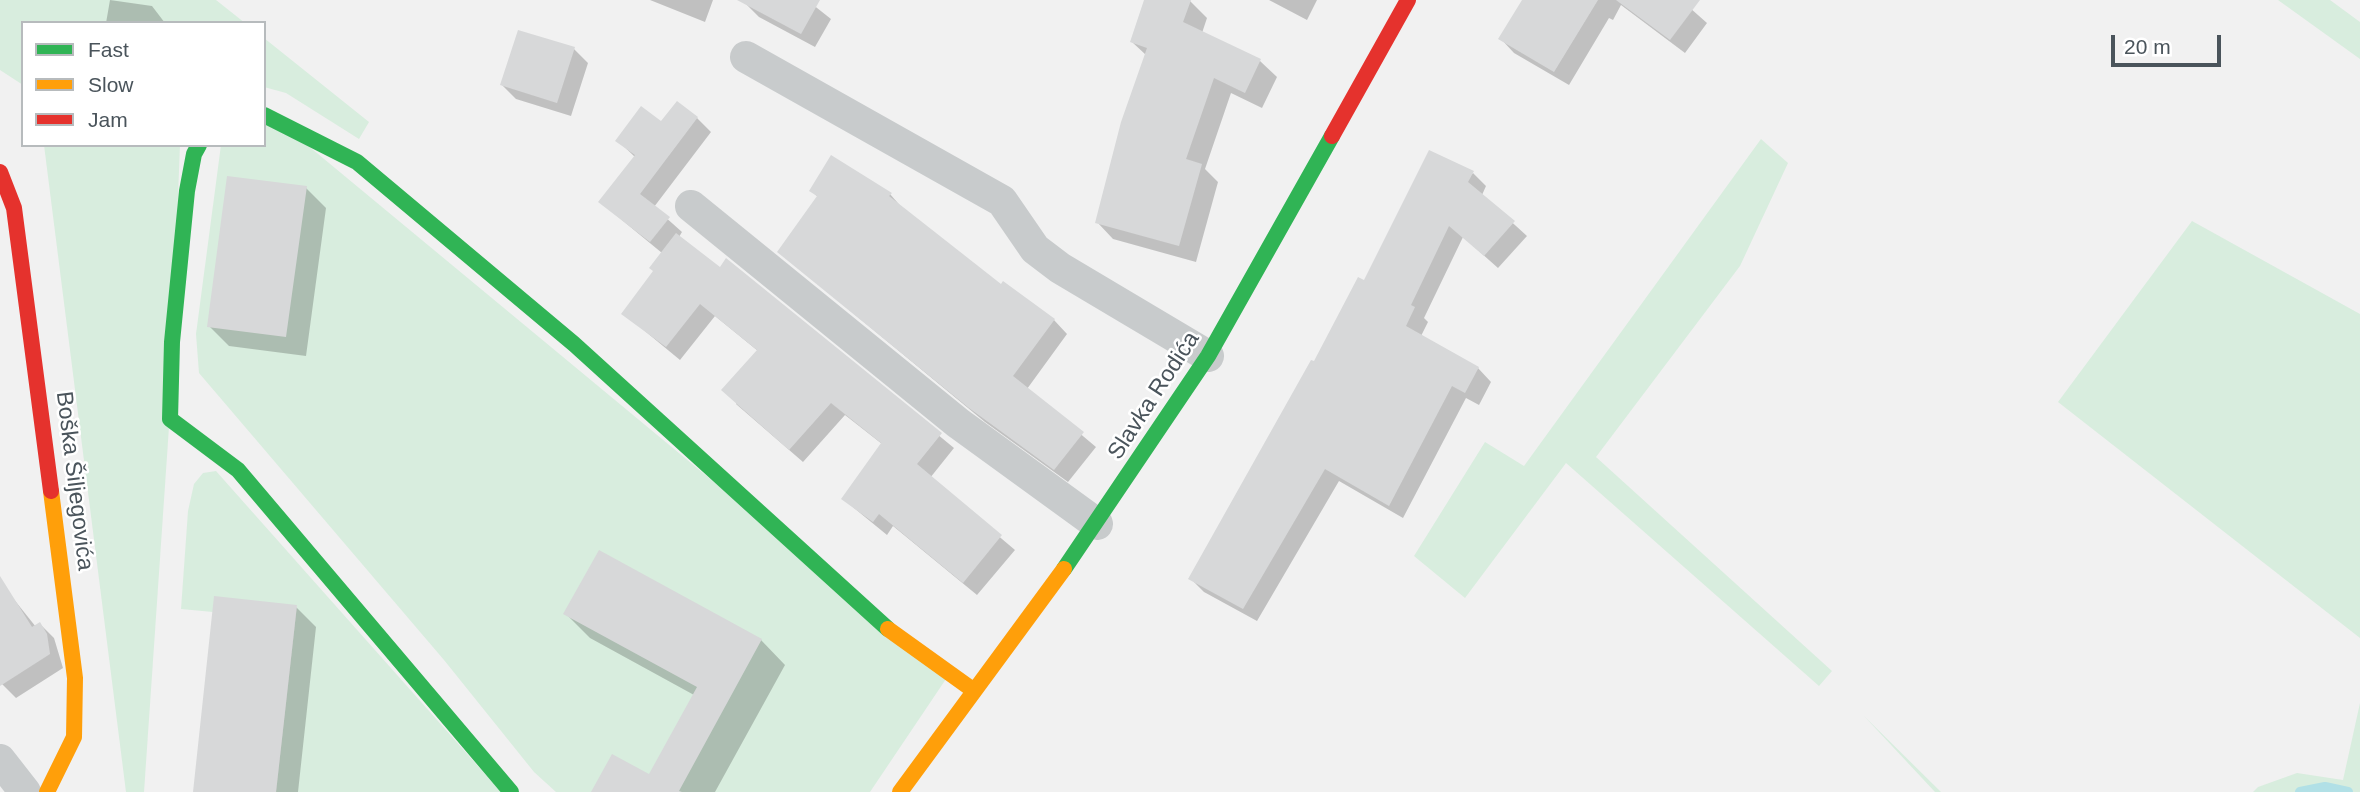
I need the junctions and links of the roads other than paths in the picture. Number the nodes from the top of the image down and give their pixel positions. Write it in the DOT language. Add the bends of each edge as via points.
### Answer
graph roads {
  1 [pos="1408,0"];
  2 [pos="746,57"];
  3 [pos="266,116"];
  4 [pos="197,147"];
  5 [pos="0,172"];
  6 [pos="691,206"];
  7 [pos="1208,356"];
  8 [pos="1097,524"];
  9 [pos="973,690"];
  10 [pos="0,760"];
  11 [pos="25,792"];
  12 [pos="47,792"];
  13 [pos="511,792"];
  14 [pos="900,792"];
  1 -- 7 [label="street, Slavka Rodića"];
  2 -- 7 [label="street" via="1002,201 1035,249 1060,268"];
  3 -- 9 [label="street" via="357,162 583,351 887,629"];
  4 -- 13 [label="street" via="187,191 172,342 170,419 238,470"];
  5 -- 12 [label="street, Boška Šiljegovića" via="14,208 75,678 74,737"];
  6 -- 8 [label="street" via="958,423"];
  7 -- 8 [label="street, Slavka Rodića"];
  8 -- 9 [label="street, Slavka Rodića"];
  9 -- 14 [label="street, Slavka Rodića"];
  10 -- 11 [label="street"];
}
